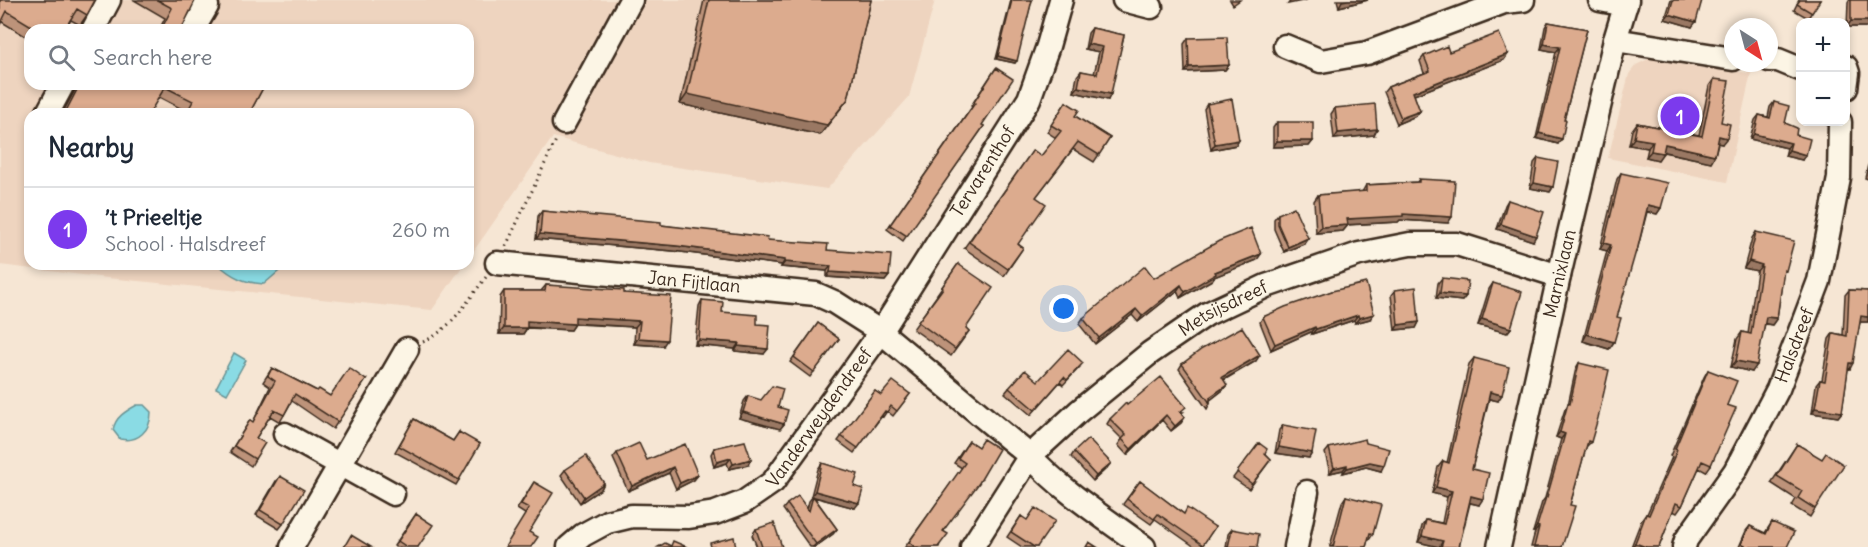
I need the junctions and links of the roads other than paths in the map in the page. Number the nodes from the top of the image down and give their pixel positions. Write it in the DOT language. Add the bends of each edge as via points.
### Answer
graph roads {
  1 [pos="109,0"];
  2 [pos="196,0"];
  3 [pos="631,0"];
  4 [pos="1061,0"];
  5 [pos="1124,0"];
  6 [pos="1523,0"];
  7 [pos="1600,0"];
  8 [pos="1626,3"];
  9 [pos="1151,6"];
  10 [pos="101,24"];
  11 [pos="196,24"];
  12 [pos="1615,40"];
  13 [pos="1285,46"];
  14 [pos="1796,57"];
  15 [pos="1724,58"];
  16 [pos="1778,59"];
  17 [pos="1778,62"];
  18 [pos="1796,68"];
  19 [pos="60,90"];
  20 [pos="50,108"];
  21 [pos="564,123"];
  22 [pos="1840,126"];
  23 [pos="497,263"];
  24 [pos="1559,276"];
  25 [pos="881,332"];
  26 [pos="407,349"];
  27 [pos="285,434"];
  28 [pos="1030,456"];
  29 [pos="340,465"];
  30 [pos="1307,492"];
  31 [pos="393,494"];
  32 [pos="292,547"];
  33 [pos="568,547"];
  34 [pos="972,547"];
  35 [pos="1144,547"];
  36 [pos="1296,547"];
  37 [pos="1499,547"];
  38 [pos="1684,547"];
  1 -- 10 [label="street"];
  2 -- 11 [label="street" via="207,6"];
  3 -- 21 [label="street"];
  4 -- 25 [label="street, Tervarenthof" via="1029,99"];
  5 -- 9 [label="street"];
  6 -- 13 [label="street" via="1504,2 1367,53 1321,61"];
  7 -- 8 [label="street"];
  8 -- 12 [label="street, Marnixlaan"];
  12 -- 15 [label="street"];
  12 -- 24 [label="street, Marnixlaan"];
  14 -- 16 [label="street"];
  17 -- 18 [label="street"];
  19 -- 20 [label="street"];
  22 -- 38 [label="street, Halsdreef" via="1839,178 1819,281 1778,389 1735,471"];
  23 -- 25 [label="street, Jan Fijtlaan" via="816,294"];
  24 -- 28 [label="street, Metsijsdreef" via="1457,244 1410,244 1359,254 1310,270 1266,285 1207,314 1150,352"];
  24 -- 37 [label="street, Marnixlaan"];
  25 -- 28 [label="street, Vanderweydendreef"];
  25 -- 33 [label="street, Vanderweydendreef" via="773,482 744,502 689,517 632,516 607,522"];
  26 -- 29 [label="street"];
  27 -- 29 [label="street"];
  28 -- 34 [label="street, Metsijsdreef"];
  28 -- 35 [label="street, Vanderweydendreef" via="1063,488"];
  29 -- 31 [label="street"];
  29 -- 32 [label="street"];
  30 -- 36 [label="street"];
}
